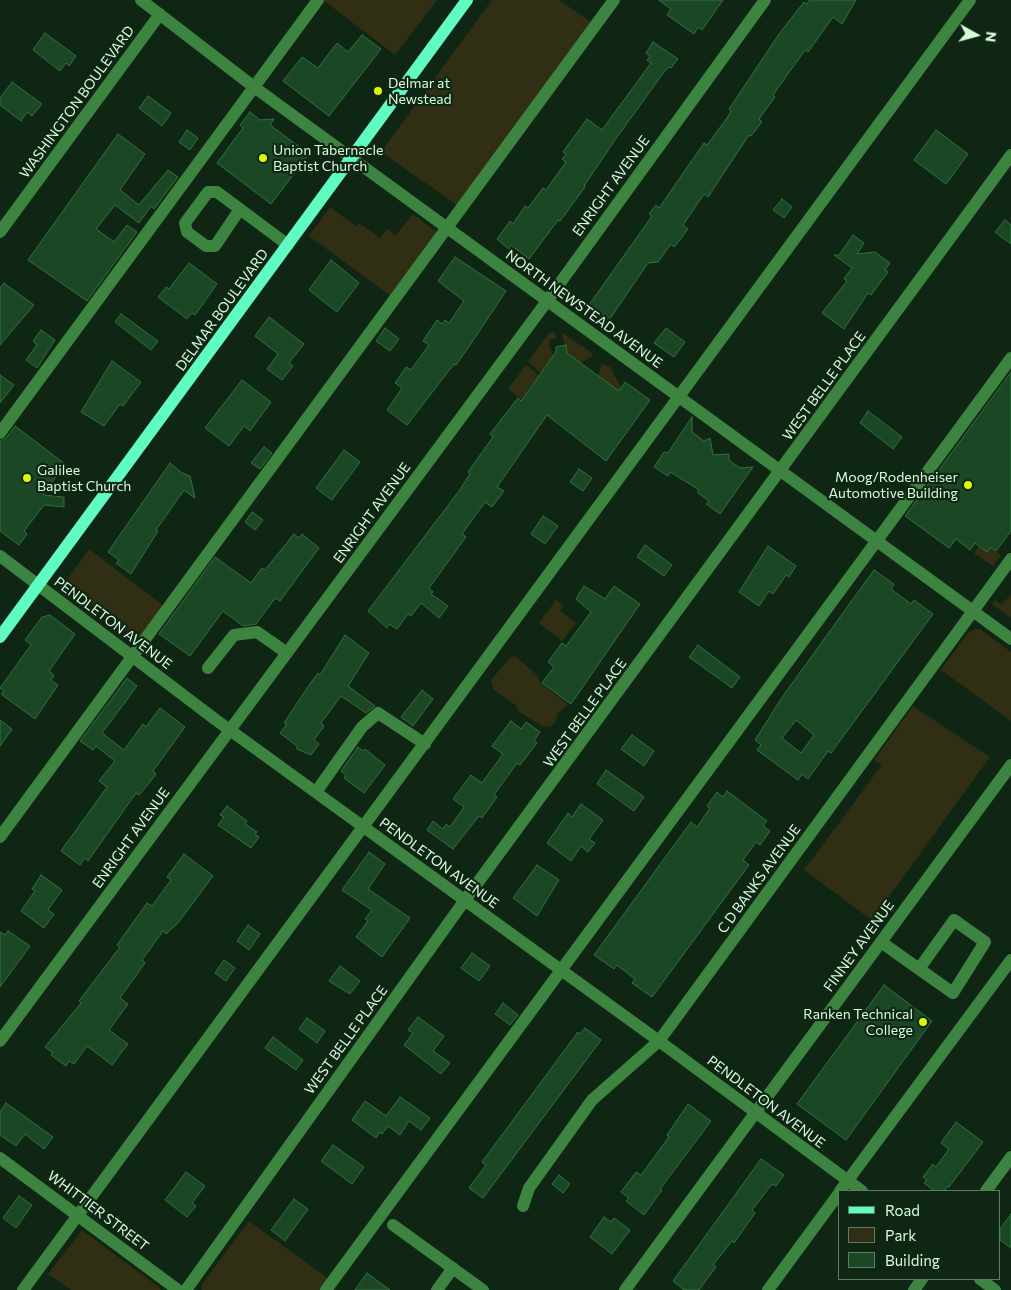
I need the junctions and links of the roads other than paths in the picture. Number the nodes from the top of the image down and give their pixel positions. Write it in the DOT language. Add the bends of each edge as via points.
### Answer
graph roads {
  1 [pos="141,0"];
  2 [pos="318,0"];
  3 [pos="467,0"];
  4 [pos="614,0"];
  5 [pos="765,0"];
  6 [pos="970,0"];
  7 [pos="160,14"];
  8 [pos="254,87"];
  9 [pos="1011,155"];
  10 [pos="352,158"];
  11 [pos="240,209"];
  12 [pos="447,228"];
  13 [pos="0,232"];
  14 [pos="288,245"];
  15 [pos="547,301"];
  16 [pos="1011,358"];
  17 [pos="679,397"];
  18 [pos="0,433"];
  19 [pos="780,472"];
  20 [pos="878,540"];
  21 [pos="0,556"];
  22 [pos="1011,559"];
  23 [pos="38,585"];
  24 [pos="972,611"];
  25 [pos="0,637"];
  26 [pos="1011,639"];
  27 [pos="287,653"];
  28 [pos="134,656"];
  29 [pos="208,668"];
  30 [pos="230,730"];
  31 [pos="425,744"];
  32 [pos="1011,765"];
  33 [pos="316,792"];
  34 [pos="364,827"];
  35 [pos="0,837"];
  36 [pos="465,900"];
  37 [pos="881,942"];
  38 [pos="1011,960"];
  39 [pos="919,969"];
  40 [pos="562,970"];
  41 [pos="0,1041"];
  42 [pos="659,1041"];
  43 [pos="755,1113"];
  44 [pos="1011,1157"];
  45 [pos="0,1158"];
  46 [pos="842,1188"];
  47 [pos="855,1190"];
  48 [pos="987,1190"];
  49 [pos="838,1194"];
  50 [pos="523,1206"];
  51 [pos="78,1214"];
  52 [pos="393,1225"];
  53 [pos="453,1268"];
  54 [pos="981,1280"];
  55 [pos="481,1289"];
  56 [pos="23,1290"];
  57 [pos="178,1290"];
  58 [pos="186,1290"];
  59 [pos="326,1290"];
  60 [pos="437,1290"];
  61 [pos="625,1290"];
  62 [pos="768,1290"];
  63 [pos="995,1290"];
  1 -- 7 [label="street, NORTH NEWSTEAD AVENUE"];
  2 -- 8 [label="street"];
  3 -- 10 [label="main road, DELMAR BOULEVARD"];
  4 -- 12 [label="street"];
  5 -- 15 [label="street, ENRIGHT AVENUE"];
  6 -- 17 [label="street"];
  7 -- 8 [label="street, NORTH NEWSTEAD AVENUE"];
  7 -- 13 [label="street, WASHINGTON BOULEVARD"];
  8 -- 10 [label="street, NORTH NEWSTEAD AVENUE"];
  8 -- 18 [label="street"];
  9 -- 19 [label="street, WEST BELLE PLACE"];
  10 -- 12 [label="street, NORTH NEWSTEAD AVENUE"];
  10 -- 14 [label="main road, DELMAR BOULEVARD"];
  11 -- 11 [label="street" via="217,192 208,192 185,223 187,232 206,246 215,246"];
  11 -- 14 [label="street"];
  12 -- 15 [label="street, NORTH NEWSTEAD AVENUE"];
  12 -- 28 [label="street"];
  14 -- 23 [label="main road, DELMAR BOULEVARD"];
  15 -- 17 [label="street, NORTH NEWSTEAD AVENUE"];
  15 -- 27 [label="street, ENRIGHT AVENUE"];
  16 -- 20 [label="street"];
  17 -- 19 [label="street, NORTH NEWSTEAD AVENUE"];
  17 -- 31 [label="street"];
  19 -- 20 [label="street, NORTH NEWSTEAD AVENUE"];
  19 -- 36 [label="street, WEST BELLE PLACE"];
  20 -- 24 [label="street, NORTH NEWSTEAD AVENUE"];
  20 -- 40 [label="street"];
  21 -- 23 [label="street, PENDLETON AVENUE"];
  22 -- 24 [label="street, C D BANKS AVENUE"];
  23 -- 25 [label="main road, DELMAR BOULEVARD"];
  23 -- 28 [label="street, PENDLETON AVENUE"];
  24 -- 26 [label="street, NORTH NEWSTEAD AVENUE"];
  24 -- 42 [label="street, C D BANKS AVENUE"];
  27 -- 29 [label="street" via="257,632 234,635"];
  27 -- 30 [label="street, ENRIGHT AVENUE"];
  28 -- 30 [label="street, PENDLETON AVENUE"];
  28 -- 35 [label="street"];
  30 -- 33 [label="street, PENDLETON AVENUE"];
  30 -- 41 [label="street, ENRIGHT AVENUE"];
  31 -- 33 [label="street" via="378,713 362,727"];
  31 -- 34 [label="street"];
  32 -- 37 [label="street, FINNEY AVENUE"];
  33 -- 34 [label="street, PENDLETON AVENUE"];
  34 -- 36 [label="street, PENDLETON AVENUE"];
  34 -- 51 [label="street"];
  36 -- 40 [label="street, PENDLETON AVENUE"];
  36 -- 58 [label="street, WEST BELLE PLACE"];
  37 -- 39 [label="street"];
  37 -- 43 [label="street, FINNEY AVENUE"];
  38 -- 46 [label="street"];
  39 -- 39 [label="street" via="953,993 985,942 954,920"];
  40 -- 42 [label="street, PENDLETON AVENUE"];
  40 -- 59 [label="street"];
  42 -- 43 [label="street, PENDLETON AVENUE"];
  42 -- 50 [label="street, C D BANKS AVENUE" via="592,1100 529,1188"];
  43 -- 46 [label="street, PENDLETON AVENUE"];
  43 -- 61 [label="street, FINNEY AVENUE"];
  44 -- 48 [label="street"];
  45 -- 51 [label="street, WHITTIER STREET"];
  46 -- 47 [label="street, PENDLETON AVENUE"];
  49 -- 62 [label="street"];
  51 -- 56 [label="street"];
  51 -- 57 [label="street, WHITTIER STREET"];
  52 -- 53 [label="street"];
  53 -- 55 [label="street"];
  53 -- 60 [label="street"];
  54 -- 63 [label="street"];
}
